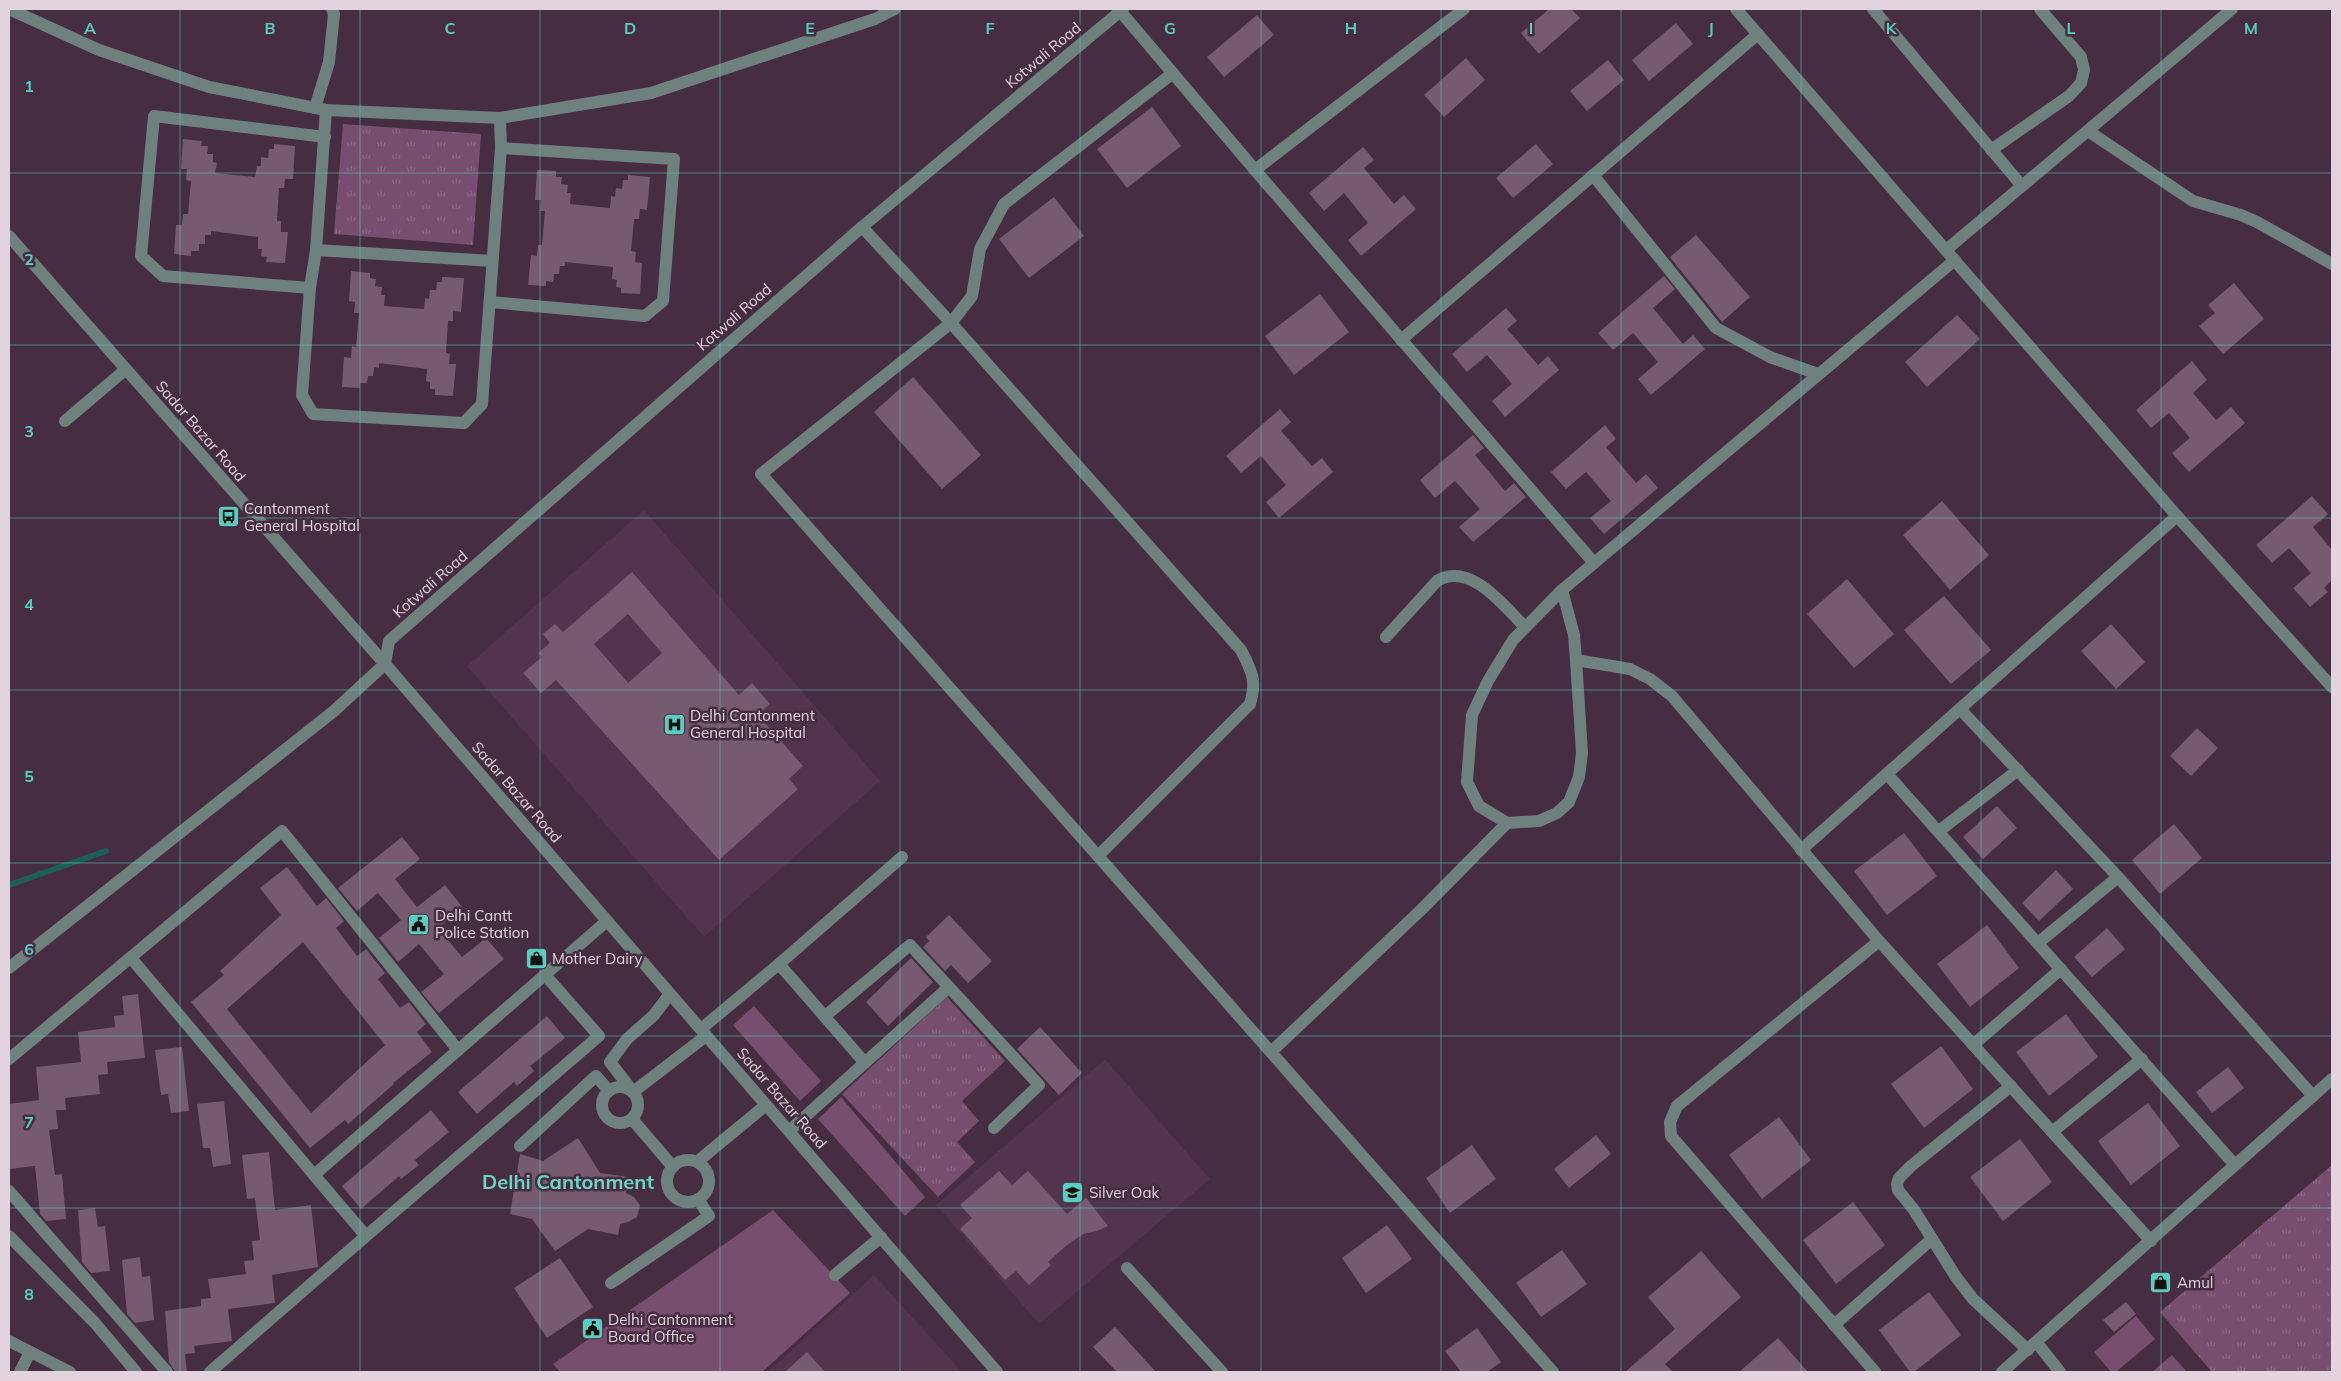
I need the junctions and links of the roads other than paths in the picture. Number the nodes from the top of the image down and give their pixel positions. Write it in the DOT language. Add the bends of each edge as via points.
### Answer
graph roads {
  1 [pos="9,9"];
  2 [pos="332,9"];
  3 [pos="895,9"];
  4 [pos="1464,9"];
  5 [pos="1736,9"];
  6 [pos="1873,9"];
  7 [pos="2040,9"];
  8 [pos="2232,9"];
  9 [pos="1122,10"];
  10 [pos="1758,34"];
  11 [pos="1173,73"];
  12 [pos="321,109"];
  13 [pos="500,118"];
  14 [pos="2088,131"];
  15 [pos="325,137"];
  16 [pos="501,148"];
  17 [pos="1991,150"];
  18 [pos="1255,170"];
  19 [pos="1593,175"];
  20 [pos="2022,186"];
  21 [pos="862,228"];
  22 [pos="9,236"];
  23 [pos="316,250"];
  24 [pos="1950,255"];
  25 [pos="492,261"];
  26 [pos="2332,264"];
  27 [pos="310,288"];
  28 [pos="490,302"];
  29 [pos="951,323"];
  30 [pos="1401,340"];
  31 [pos="125,370"];
  32 [pos="1818,374"];
  33 [pos="65,421"];
  34 [pos="2178,516"];
  35 [pos="1594,563"];
  36 [pos="1562,590"];
  37 [pos="1525,627"];
  38 [pos="1386,637"];
  39 [pos="1576,660"];
  40 [pos="385,664"];
  41 [pos="2332,687"];
  42 [pos="1960,709"];
  43 [pos="2018,770"];
  44 [pos="1887,774"];
  45 [pos="1507,823"];
  46 [pos="1939,831"];
  47 [pos="1801,850"];
  48 [pos="1098,856"];
  49 [pos="902,857"];
  50 [pos="2118,877"];
  51 [pos="607,920"];
  52 [pos="1879,941"];
  53 [pos="2038,943"];
  54 [pos="131,958"];
  55 [pos="779,964"];
  56 [pos="9,968"];
  57 [pos="2061,969"];
  58 [pos="545,975"];
  59 [pos="948,987"];
  60 [pos="670,994"];
  61 [pos="825,1016"];
  62 [pos="703,1032"];
  63 [pos="1974,1045"];
  64 [pos="458,1050"];
  65 [pos="1271,1052"];
  66 [pos="9,1059"];
  67 [pos="2142,1059"];
  68 [pos="610,1062"];
  69 [pos="865,1063"];
  70 [pos="596,1076"];
  71 [pos="2332,1079"];
  72 [pos="2010,1086"];
  73 [pos="609,1092"];
  74 [pos="633,1092"];
  75 [pos="2313,1096"];
  76 [pos="766,1106"];
  77 [pos="632,1119"];
  78 [pos="994,1128"];
  79 [pos="789,1131"];
  80 [pos="2052,1132"];
  81 [pos="520,1146"];
  82 [pos="697,1162"];
  83 [pos="2235,1165"];
  84 [pos="673,1167"];
  85 [pos="314,1175"];
  86 [pos="9,1191"];
  87 [pos="698,1199"];
  88 [pos="9,1236"];
  89 [pos="366,1236"];
  90 [pos="881,1237"];
  91 [pos="1932,1239"];
  92 [pos="2151,1241"];
  93 [pos="1127,1268"];
  94 [pos="835,1275"];
  95 [pos="611,1282"];
  96 [pos="1834,1325"];
  97 [pos="9,1340"];
  98 [pos="2032,1346"];
  99 [pos="30,1352"];
  100 [pos="20,1372"];
  101 [pos="70,1372"];
  102 [pos="136,1372"];
  103 [pos="167,1372"];
  104 [pos="210,1372"];
  105 [pos="997,1372"];
  106 [pos="1222,1372"];
  107 [pos="1553,1372"];
  108 [pos="1875,1372"];
  109 [pos="2002,1372"];
  110 [pos="2060,1372"];
  1 -- 12 [label="street" via="99,50 209,87"];
  2 -- 12 [label="street" via="329,62"];
  3 -- 13 [label="street" via="875,19 651,93"];
  4 -- 18 [label="street"];
  5 -- 10 [label="street"];
  6 -- 17 [label="street"];
  7 -- 17 [label="street" via="2081,57 2084,70 2081,83 2069,96"];
  8 -- 14 [label="street"];
  9 -- 11 [label="street"];
  9 -- 21 [label="street, Kotwali Road"];
  10 -- 19 [label="street"];
  10 -- 24 [label="street"];
  11 -- 18 [label="street"];
  11 -- 29 [label="street" via="1004,204 980,249 972,296"];
  12 -- 13 [label="street"];
  12 -- 15 [label="street"];
  13 -- 16 [label="street"];
  14 -- 20 [label="street"];
  14 -- 26 [label="street" via="2193,202 2257,222"];
  15 -- 23 [label="street"];
  15 -- 27 [label="street" via="154,116 141,256 163,276"];
  16 -- 25 [label="street"];
  16 -- 28 [label="street" via="674,159 663,301 645,316"];
  17 -- 20 [label="street"];
  18 -- 30 [label="street"];
  19 -- 30 [label="street"];
  19 -- 32 [label="street" via="1716,328 1770,357"];
  20 -- 24 [label="street"];
  21 -- 29 [label="street"];
  21 -- 40 [label="street, Kotwali Road" via="389,641"];
  22 -- 31 [label="street, Sadar Bazar Road"];
  23 -- 25 [label="street"];
  23 -- 27 [label="street"];
  24 -- 32 [label="street"];
  24 -- 34 [label="street"];
  25 -- 28 [label="street"];
  27 -- 28 [label="street" via="302,395 313,414 464,423 482,404"];
  29 -- 48 [label="street" via="1241,650 1252,671 1255,686 1250,704"];
  29 -- 48 [label="street" via="761,474"];
  30 -- 35 [label="street"];
  31 -- 33 [label="street"];
  31 -- 40 [label="street, Sadar Bazar Road"];
  32 -- 35 [label="street"];
  34 -- 41 [label="street"];
  34 -- 42 [label="street"];
  35 -- 36 [label="street"];
  36 -- 37 [label="street"];
  36 -- 39 [label="street" via="1574,635"];
  37 -- 38 [label="street" via="1481,586 1467,578 1447,575 1437,581"];
  37 -- 45 [label="street" via="1513,640 1488,681 1472,715 1469,744 1467,782 1479,806"];
  39 -- 45 [label="street" via="1582,753 1579,777 1569,802 1557,813 1539,821"];
  39 -- 47 [label="street" via="1630,669 1672,696"];
  40 -- 51 [label="street, Sadar Bazar Road"];
  40 -- 56 [label="street" via="334,711"];
  42 -- 43 [label="street"];
  42 -- 44 [label="street"];
  43 -- 46 [label="street"];
  43 -- 50 [label="street"];
  44 -- 46 [label="street"];
  44 -- 47 [label="street"];
  45 -- 65 [label="street" via="1422,909"];
  46 -- 53 [label="street"];
  47 -- 52 [label="street"];
  48 -- 65 [label="street"];
  49 -- 55 [label="street"];
  50 -- 53 [label="street"];
  50 -- 75 [label="street"];
  51 -- 58 [label="street"];
  51 -- 60 [label="street, Sadar Bazar Road"];
  52 -- 63 [label="street"];
  52 -- 96 [label="street" via="1677,1106 1670,1122 1671,1136"];
  53 -- 57 [label="street"];
  54 -- 64 [label="street" via="282,831"];
  54 -- 66 [label="street"];
  54 -- 85 [label="street"];
  55 -- 61 [label="street"];
  55 -- 62 [label="street"];
  57 -- 63 [label="street"];
  57 -- 67 [label="street"];
  58 -- 64 [label="street"];
  58 -- 89 [label="street" via="599,1036"];
  59 -- 61 [label="street" via="910,944"];
  59 -- 69 [label="street"];
  59 -- 78 [label="street" via="1039,1085"];
  60 -- 62 [label="street, Sadar Bazar Road"];
  60 -- 68 [label="street" via="654,1015 627,1038"];
  61 -- 69 [label="street"];
  62 -- 74 [label="street"];
  62 -- 76 [label="street, Sadar Bazar Road"];
  63 -- 72 [label="street"];
  64 -- 85 [label="street"];
  65 -- 107 [label="street"];
  67 -- 80 [label="street"];
  67 -- 83 [label="street"];
  68 -- 70 [label="street"];
  68 -- 74 [label="street"];
  69 -- 79 [label="street"];
  70 -- 73 [label="street"];
  70 -- 81 [label="street"];
  71 -- 75 [label="street"];
  72 -- 80 [label="street"];
  72 -- 91 [label="street" via="1899,1178 1898,1190"];
  73 -- 74 [label="street" via="618,1087"];
  73 -- 77 [label="street" via="602,1106 608,1118 619,1123"];
  74 -- 77 [label="street" via="638,1108"];
  75 -- 83 [label="street"];
  76 -- 79 [label="street, Sadar Bazar Road"];
  76 -- 82 [label="street"];
  77 -- 84 [label="street"];
  79 -- 90 [label="street, Sadar Bazar Road"];
  80 -- 92 [label="street"];
  82 -- 84 [label="street" via="684,1161"];
  82 -- 87 [label="street" via="706,1171 708,1183 707,1190"];
  83 -- 92 [label="street"];
  84 -- 87 [label="street" via="669,1172 668,1185 674,1196 685,1202"];
  85 -- 89 [label="street"];
  86 -- 103 [label="street"];
  87 -- 95 [label="street" via="709,1216"];
  88 -- 102 [label="street" via="95,1322"];
  89 -- 104 [label="street"];
  90 -- 94 [label="street"];
  90 -- 105 [label="street, Sadar Bazar Road"];
  91 -- 96 [label="street"];
  91 -- 98 [label="street" via="1973,1299"];
  92 -- 98 [label="street"];
  93 -- 106 [label="street"];
  96 -- 108 [label="street"];
  97 -- 99 [label="street"];
  98 -- 109 [label="street"];
  98 -- 110 [label="street"];
  99 -- 100 [label="street"];
  99 -- 101 [label="street"];
}
